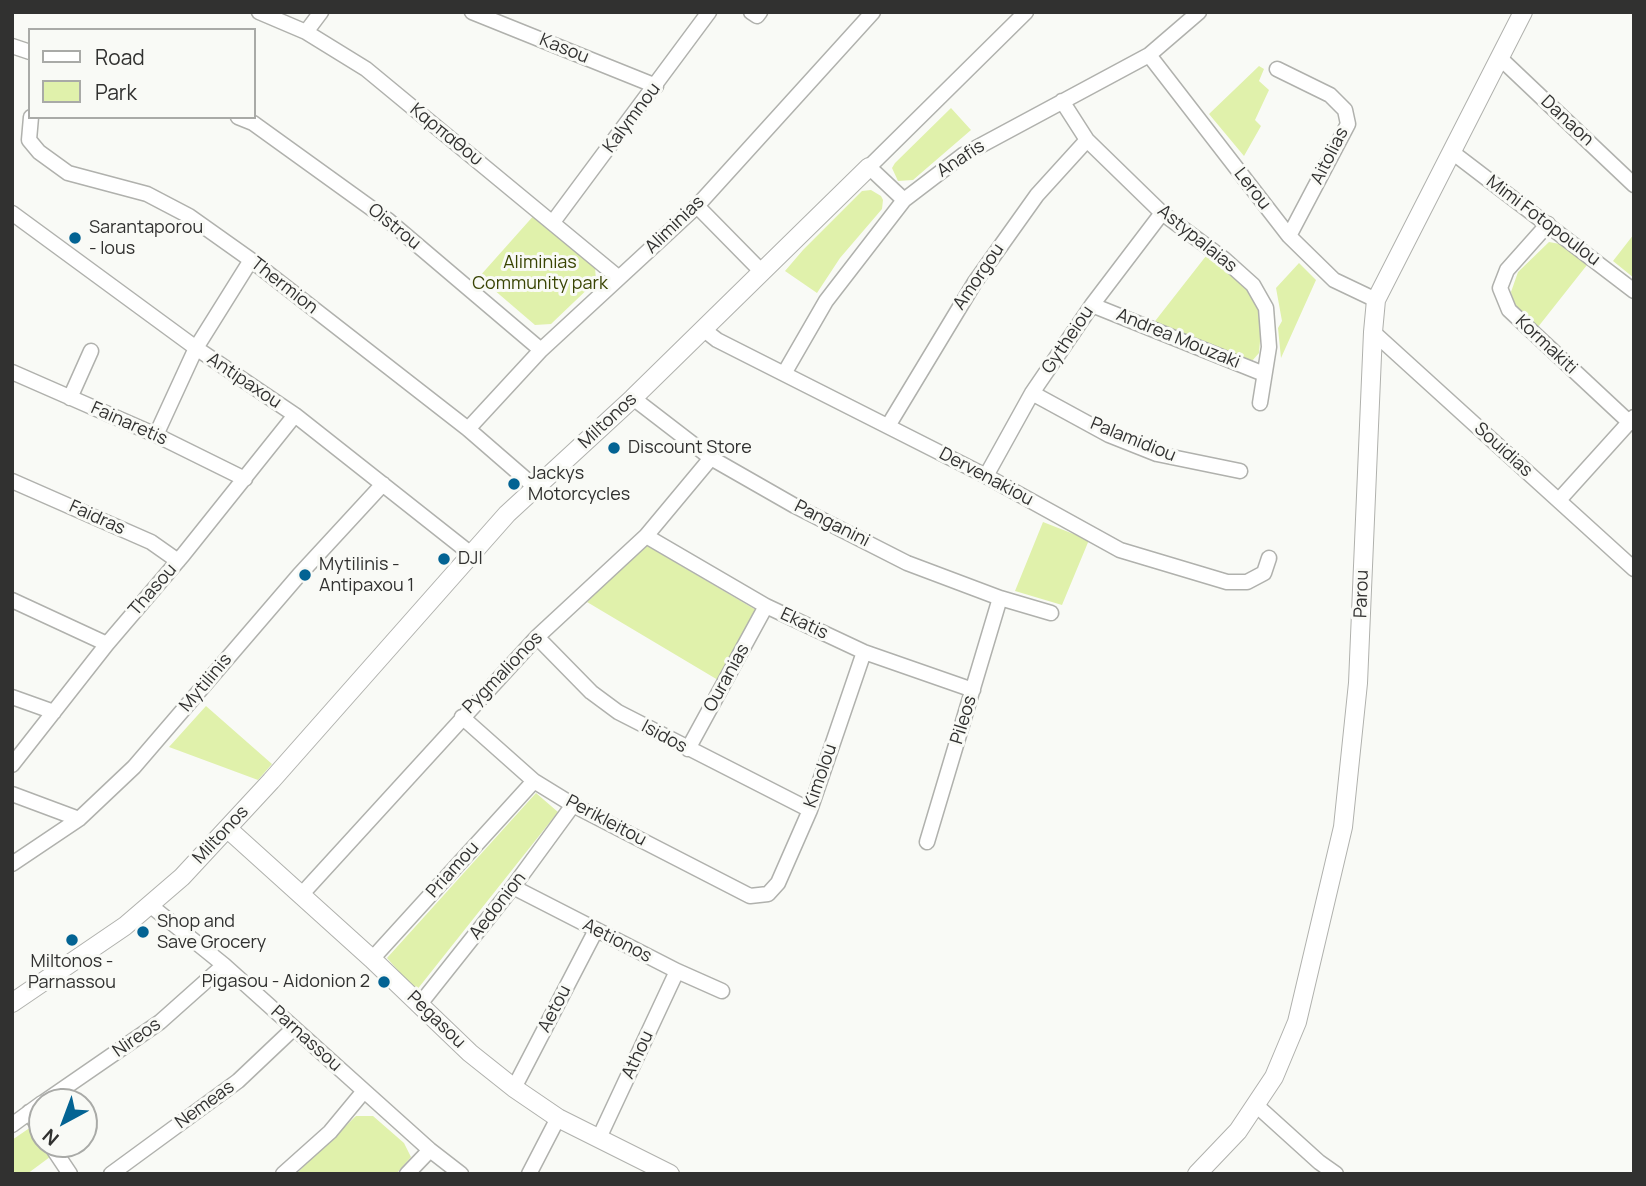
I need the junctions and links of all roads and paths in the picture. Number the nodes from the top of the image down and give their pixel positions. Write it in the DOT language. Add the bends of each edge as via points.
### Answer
graph roads {
  1 [pos="259,12"];
  2 [pos="321,12"];
  3 [pos="472,12"];
  4 [pos="709,12"];
  5 [pos="873,12"];
  6 [pos="1026,12"];
  7 [pos="1199,12"];
  8 [pos="1523,12"];
  9 [pos="306,32"];
  10 [pos="1149,55"];
  11 [pos="1500,58"];
  12 [pos="1277,69"];
  13 [pos="656,86"];
  14 [pos="1062,100"];
  15 [pos="30,119"];
  16 [pos="243,119"];
  17 [pos="1087,140"];
  18 [pos="1452,152"];
  19 [pos="869,167"];
  20 [pos="1634,185"];
  21 [pos="904,200"];
  22 [pos="697,206"];
  23 [pos="12,213"];
  24 [pos="1162,213"];
  25 [pos="553,222"];
  26 [pos="1548,224"];
  27 [pos="1289,236"];
  28 [pos="251,260"];
  29 [pos="761,271"];
  30 [pos="619,278"];
  31 [pos="1634,291"];
  32 [pos="1376,300"];
  33 [pos="1092,305"];
  34 [pos="703,329"];
  35 [pos="1373,332"];
  36 [pos="196,348"];
  37 [pos="541,350"];
  38 [pos="91,351"];
  39 [pos="12,372"];
  40 [pos="785,372"];
  41 [pos="1264,374"];
  42 [pos="1032,393"];
  43 [pos="70,398"];
  44 [pos="633,398"];
  45 [pos="1260,403"];
  46 [pos="295,415"];
  47 [pos="1631,420"];
  48 [pos="888,426"];
  49 [pos="468,429"];
  50 [pos="156,435"];
  51 [pos="711,458"];
  52 [pos="1240,471"];
  53 [pos="986,476"];
  54 [pos="245,479"];
  55 [pos="12,481"];
  56 [pos="383,484"];
  57 [pos="536,488"];
  58 [pos="1559,500"];
  59 [pos="646,536"];
  60 [pos="471,554"];
  61 [pos="1269,558"];
  62 [pos="178,561"];
  63 [pos="1634,569"];
  64 [pos="1000,598"];
  65 [pos="12,600"];
  66 [pos="766,606"];
  67 [pos="1051,613"];
  68 [pos="537,637"];
  69 [pos="107,644"];
  70 [pos="864,652"];
  71 [pos="973,690"];
  72 [pos="12,696"];
  73 [pos="54,712"];
  74 [pos="462,717"];
  75 [pos="688,749"];
  76 [pos="12,765"];
  77 [pos="534,781"];
  78 [pos="12,794"];
  79 [pos="573,805"];
  80 [pos="810,810"];
  81 [pos="79,818"];
  82 [pos="228,829"];
  83 [pos="927,842"];
  84 [pos="12,864"];
  85 [pos="513,887"];
  86 [pos="768,894"];
  87 [pos="301,895"];
  88 [pos="151,906"];
  89 [pos="596,930"];
  90 [pos="372,959"];
  91 [pos="224,965"];
  92 [pos="677,971"];
  93 [pos="722,991"];
  94 [pos="12,1003"];
  95 [pos="420,1004"];
  96 [pos="294,1028"];
  97 [pos="65,1088"];
  98 [pos="514,1088"];
  99 [pos="364,1091"];
  100 [pos="1256,1105"];
  101 [pos="28,1113"];
  102 [pos="558,1118"];
  103 [pos="12,1125"];
  104 [pos="599,1138"];
  105 [pos="430,1150"];
  106 [pos="59,1158"];
  107 [pos="70,1174"];
  108 [pos="111,1174"];
  109 [pos="283,1174"];
  110 [pos="407,1174"];
  111 [pos="461,1174"];
  112 [pos="529,1174"];
  113 [pos="670,1174"];
  114 [pos="1197,1174"];
  115 [pos="1336,1174"];
  1 -- 9 [label="street, Καρπαθου"];
  2 -- 9 [label="street"];
  3 -- 13 [label="street, Kasou"];
  4 -- 13 [label="street, Kalymnou"];
  5 -- 22 [label="street, Aliminias"];
  6 -- 19 [label="street, Miltonos"];
  7 -- 10 [label="street, Anafis"];
  8 -- 11 [label="street, Parou"];
  9 -- 25 [label="street, Καρπαθου" via="366,69"];
  10 -- 14 [label="street, Anafis"];
  10 -- 27 [label="street, Lerou"];
  11 -- 18 [label="street, Parou"];
  11 -- 20 [label="street, Danaon"];
  12 -- 27 [label="street, Aitolias" via="1330,94 1345,110 1348,124"];
  13 -- 25 [label="street, Kalymnou"];
  14 -- 17 [label="street, Astypalaias"];
  14 -- 21 [label="street, Anafis" via="963,155"];
  15 -- 28 [label="street, Thermion" via="29,140 68,173 147,194 189,216"];
  16 -- 37 [label="street, Oistrou" via="389,221"];
  17 -- 24 [label="street, Astypalaias"];
  17 -- 48 [label="street, Amorgou" via="1037,195 975,282"];
  18 -- 26 [label="street, Mimi Fotopoulou"];
  18 -- 32 [label="street, Parou"];
  19 -- 21 [label="street"];
  19 -- 29 [label="street, Miltonos"];
  21 -- 40 [label="street, Anafis" via="826,301"];
  22 -- 29 [label="street"];
  22 -- 30 [label="street, Aliminias"];
  23 -- 36 [label="street, Antipaxou"];
  24 -- 33 [label="street, Gytheiou"];
  24 -- 41 [label="street, Astypalaias" via="1253,285 1266,308 1269,347"];
  25 -- 30 [label="street, Καρπαθου"];
  26 -- 31 [label="street, Mimi Fotopoulou"];
  26 -- 47 [label="street, Kormakiti" via="1507,270 1500,288 1509,310"];
  27 -- 32 [label="street, Lerou" via="1334,280"];
  28 -- 36 [label="street"];
  28 -- 49 [label="street, Thermion"];
  29 -- 34 [label="street, Miltonos"];
  30 -- 37 [label="street, Aliminias"];
  32 -- 35 [label="street, Parou"];
  33 -- 41 [label="street, Andrea Mouzaki"];
  33 -- 42 [label="street, Gytheiou"];
  34 -- 40 [label="street, Dervenakiou"];
  34 -- 44 [label="street, Miltonos"];
  35 -- 58 [label="street, Souidias"];
  35 -- 100 [label="street, Parou" via="1358,683 1343,827 1297,1022 1274,1077"];
  36 -- 46 [label="street, Antipaxou"];
  36 -- 50 [label="street"];
  37 -- 49 [label="street, Aliminias"];
  38 -- 43 [label="street"];
  39 -- 43 [label="street, Fainaretis"];
  40 -- 48 [label="street, Dervenakiou"];
  41 -- 45 [label="street, Astypalaias"];
  42 -- 52 [label="street, Palamidiou" via="1109,435 1157,454"];
  42 -- 53 [label="street, Gytheiou"];
  43 -- 50 [label="street, Fainaretis"];
  44 -- 51 [label="street, Panganini"];
  44 -- 57 [label="street, Miltonos"];
  46 -- 54 [label="street, Thasou"];
  46 -- 56 [label="street, Antipaxou"];
  47 -- 58 [label="street"];
  48 -- 53 [label="street, Dervenakiou"];
  49 -- 57 [label="street, Thermion"];
  50 -- 54 [label="street, Fainaretis"];
  51 -- 59 [label="street, Pygmalionos"];
  51 -- 64 [label="street, Panganini" via="907,563"];
  53 -- 61 [label="street, Dervenakiou" via="1120,550 1227,582 1247,582 1264,573"];
  54 -- 62 [label="street, Thasou"];
  55 -- 62 [label="street, Faidras" via="151,542"];
  56 -- 60 [label="street, Antipaxou"];
  56 -- 81 [label="street, Mytilinis" via="134,767"];
  57 -- 60 [label="street, Miltonos"];
  58 -- 63 [label="street, Souidias"];
  59 -- 66 [label="street, Ekatis"];
  59 -- 68 [label="street, Pygmalionos"];
  60 -- 82 [label="street, Miltonos"];
  62 -- 69 [label="street, Thasou"];
  64 -- 67 [label="street, Panganini"];
  64 -- 71 [label="street, Pileos"];
  65 -- 69 [label="street"];
  66 -- 70 [label="street, Ekatis"];
  66 -- 75 [label="street, Ouranias"];
  68 -- 74 [label="street, Pygmalionos"];
  68 -- 75 [label="street, Isidos" via="591,692 618,712"];
  69 -- 73 [label="street, Thasou"];
  70 -- 71 [label="street, Ekatis"];
  70 -- 80 [label="street, Kimolou"];
  71 -- 83 [label="street, Pileos"];
  72 -- 73 [label="street"];
  73 -- 76 [label="street, Thasou"];
  74 -- 77 [label="street, Perikleitou"];
  74 -- 87 [label="street, Pygmalionos"];
  75 -- 80 [label="street, Isidos"];
  77 -- 79 [label="street, Perikleitou"];
  77 -- 90 [label="street, Priamou"];
  78 -- 81 [label="street"];
  79 -- 85 [label="street, Aedonion"];
  79 -- 86 [label="street, Perikleitou" via="750,896"];
  80 -- 86 [label="street, Kimolou" via="778,883"];
  81 -- 84 [label="street, Mytilinis"];
  82 -- 87 [label="street, Pegasou"];
  82 -- 88 [label="street, Miltonos"];
  85 -- 89 [label="street, Aetionos"];
  85 -- 95 [label="street, Aedonion"];
  87 -- 90 [label="street, Pegasou"];
  88 -- 91 [label="street, Parnassou"];
  88 -- 94 [label="street, Miltonos"];
  89 -- 92 [label="street, Aetionos"];
  89 -- 98 [label="street, Aetou"];
  90 -- 95 [label="street, Pegasou"];
  91 -- 96 [label="street, Parnassou"];
  91 -- 97 [label="street, Nireos" via="160,1023"];
  92 -- 93 [label="street, Aetionos"];
  92 -- 104 [label="street, Athou"];
  95 -- 98 [label="street, Pegasou"];
  96 -- 99 [label="street, Parnassou"];
  96 -- 108 [label="street, Nemeas" via="239,1081"];
  98 -- 102 [label="street, Pegasou"];
  99 -- 105 [label="street, Parnassou"];
  99 -- 109 [label="street" via="330,1132"];
  100 -- 114 [label="street, Parou"];
  100 -- 115 [label="street"];
  101 -- 103 [label="street, Nireos"];
  102 -- 104 [label="street, Pegasou"];
  102 -- 112 [label="street"];
  104 -- 113 [label="street, Pegasou"];
  105 -- 110 [label="street"];
  105 -- 111 [label="street, Parnassou"];
  106 -- 107 [label="street"];
}
